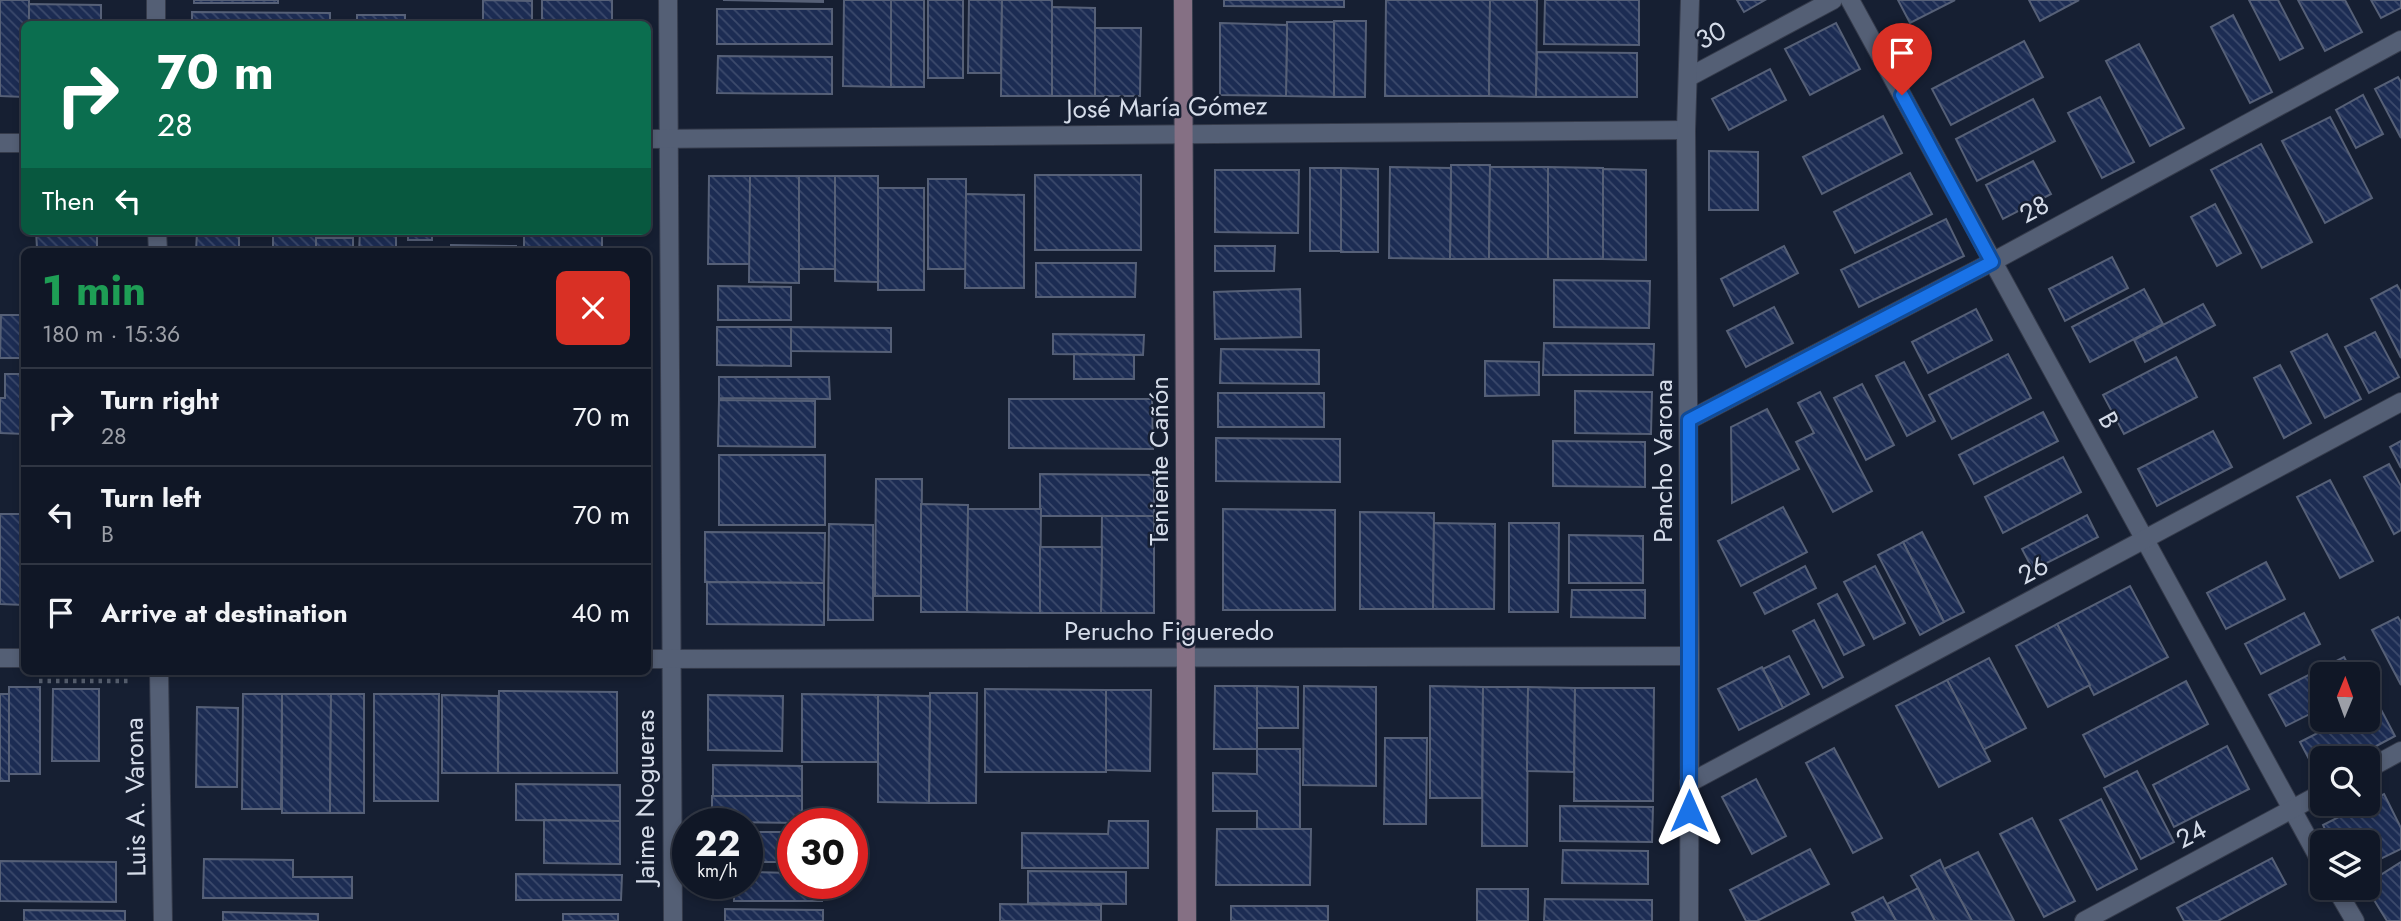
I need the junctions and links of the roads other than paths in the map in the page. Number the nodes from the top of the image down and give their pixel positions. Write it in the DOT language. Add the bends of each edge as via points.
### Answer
graph roads {
  1 [pos="156,0"];
  2 [pos="668,0"];
  3 [pos="1183,0"];
  4 [pos="1690,0"];
  5 [pos="1833,0"];
  6 [pos="1850,0"];
  7 [pos="156,21"];
  8 [pos="2401,40"];
  9 [pos="1689,77"];
  10 [pos="1686,130"];
  11 [pos="1184,132"];
  12 [pos="668,138"];
  13 [pos="651,139"];
  14 [pos="0,143"];
  15 [pos="21,143"];
  16 [pos="1992,262"];
  17 [pos="2401,402"];
  18 [pos="1689,420"];
  19 [pos="2145,540"];
  20 [pos="1690,656"];
  21 [pos="1186,657"];
  22 [pos="0,658"];
  23 [pos="21,658"];
  24 [pos="651,659"];
  25 [pos="670,659"];
  26 [pos="160,676"];
  27 [pos="2401,751"];
  28 [pos="2380,762"];
  29 [pos="1689,783"];
  30 [pos="2310,800"];
  31 [pos="2291,810"];
  32 [pos="2310,843"];
  33 [pos="2342,900"];
  34 [pos="163,921"];
  35 [pos="673,921"];
  36 [pos="1187,921"];
  37 [pos="1689,921"];
  38 [pos="2084,921"];
  39 [pos="2354,921"];
  1 -- 7 [label="street"];
  2 -- 12 [label="street, Jaime Nogueras"];
  3 -- 11 [label="street, Teniente Cañón"];
  4 -- 9 [label="street, Pancho Varona"];
  5 -- 9 [label="street, 30"];
  6 -- 16 [label="street, B"];
  8 -- 16 [label="street, 28"];
  9 -- 10 [label="street, Pancho Varona"];
  10 -- 11 [label="street, José María Gómez"];
  10 -- 18 [label="street, Pancho Varona"];
  11 -- 12 [label="street, José María Gómez"];
  11 -- 21 [label="street, Teniente Cañón"];
  12 -- 13 [label="street, José María Gómez"];
  12 -- 25 [label="street, Jaime Nogueras"];
  14 -- 15 [label="street"];
  16 -- 18 [label="street, 28"];
  16 -- 19 [label="street, B"];
  17 -- 19 [label="street, 26"];
  18 -- 20 [label="street, Pancho Varona"];
  19 -- 29 [label="street, 26"];
  19 -- 31 [label="street, B"];
  20 -- 21 [label="street, Perucho Figueredo"];
  20 -- 29 [label="street, Pancho Varona"];
  21 -- 25 [label="street, Perucho Figueredo"];
  21 -- 36 [label="street, Teniente Cañón"];
  22 -- 23 [label="street"];
  24 -- 25 [label="street, Perucho Figueredo"];
  25 -- 35 [label="street, Jaime Nogueras"];
  26 -- 34 [label="street, Luis A. Varona"];
  27 -- 28 [label="street"];
  29 -- 37 [label="street, Pancho Varona"];
  30 -- 31 [label="street, 24"];
  31 -- 32 [label="street, B"];
  31 -- 38 [label="street, 24"];
  33 -- 39 [label="street"];
}
